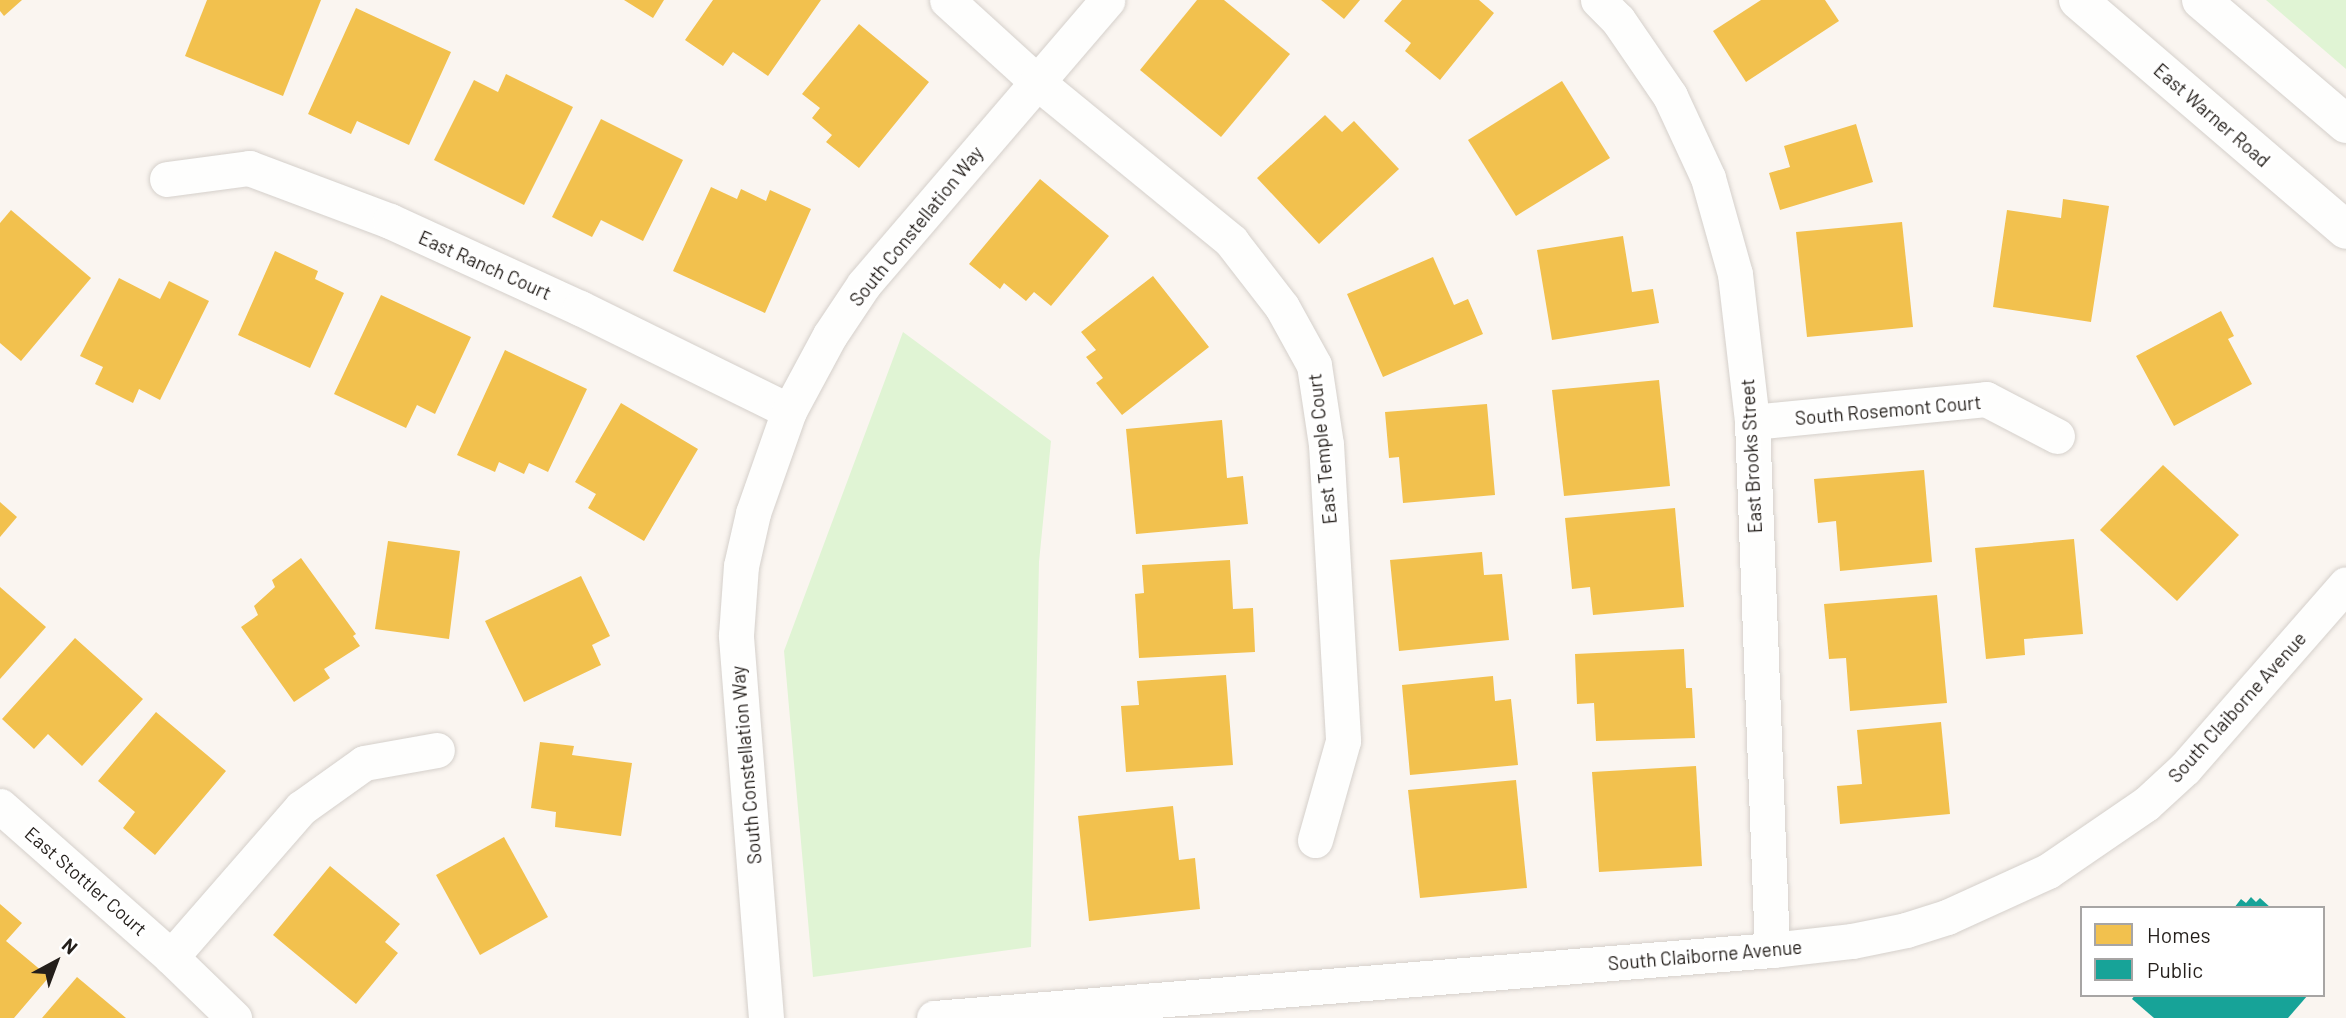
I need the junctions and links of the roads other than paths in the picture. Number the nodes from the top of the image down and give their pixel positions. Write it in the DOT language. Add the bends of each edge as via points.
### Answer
graph roads {
  1 [pos="947,0"];
  2 [pos="1107,0"];
  3 [pos="1598,0"];
  4 [pos="2078,0"];
  5 [pos="2201,0"];
  6 [pos="1037,82"];
  7 [pos="2346,124"];
  8 [pos="167,179"];
  9 [pos="2346,230"];
  10 [pos="789,411"];
  11 [pos="1752,422"];
  12 [pos="2057,436"];
  13 [pos="2346,584"];
  14 [pos="437,750"];
  15 [pos="0,806"];
  16 [pos="1315,841"];
  17 [pos="1772,950"];
  18 [pos="171,957"];
  19 [pos="1115,1011"];
  20 [pos="234,1018"];
  21 [pos="766,1018"];
  22 [pos="934,1018"];
  1 -- 6 [label="street, East Temple Court"];
  2 -- 6 [label="street, South Constellation Way"];
  3 -- 11 [label="street, East Brooks Street" via="1618,20 1670,96 1708,178 1735,274"];
  4 -- 9 [label="main road, East Warner Road"];
  5 -- 7 [label="main road"];
  6 -- 10 [label="street, South Constellation Way" via="864,284"];
  6 -- 16 [label="street, East Temple Court" via="1231,242 1282,306 1314,365 1325,444 1343,741"];
  8 -- 10 [label="street, East Ranch Court" via="249,168 390,221"];
  10 -- 21 [label="street, South Constellation Way" via="753,513 741,566 736,635"];
  11 -- 12 [label="street, South Rosemont Court" via="1986,399"];
  11 -- 17 [label="street, East Brooks Street"];
  13 -- 17 [label="street, South Claiborne Avenue" via="2185,768 2146,804 2058,864 1948,917 1906,930"];
  14 -- 18 [label="street" via="364,763 301,808"];
  15 -- 18 [label="street, East Stottler Court"];
  17 -- 19 [label="street, South Claiborne Avenue"];
  18 -- 20 [label="street, East Stottler Court"];
  19 -- 22 [label="street, South Claiborne Avenue"];
}
